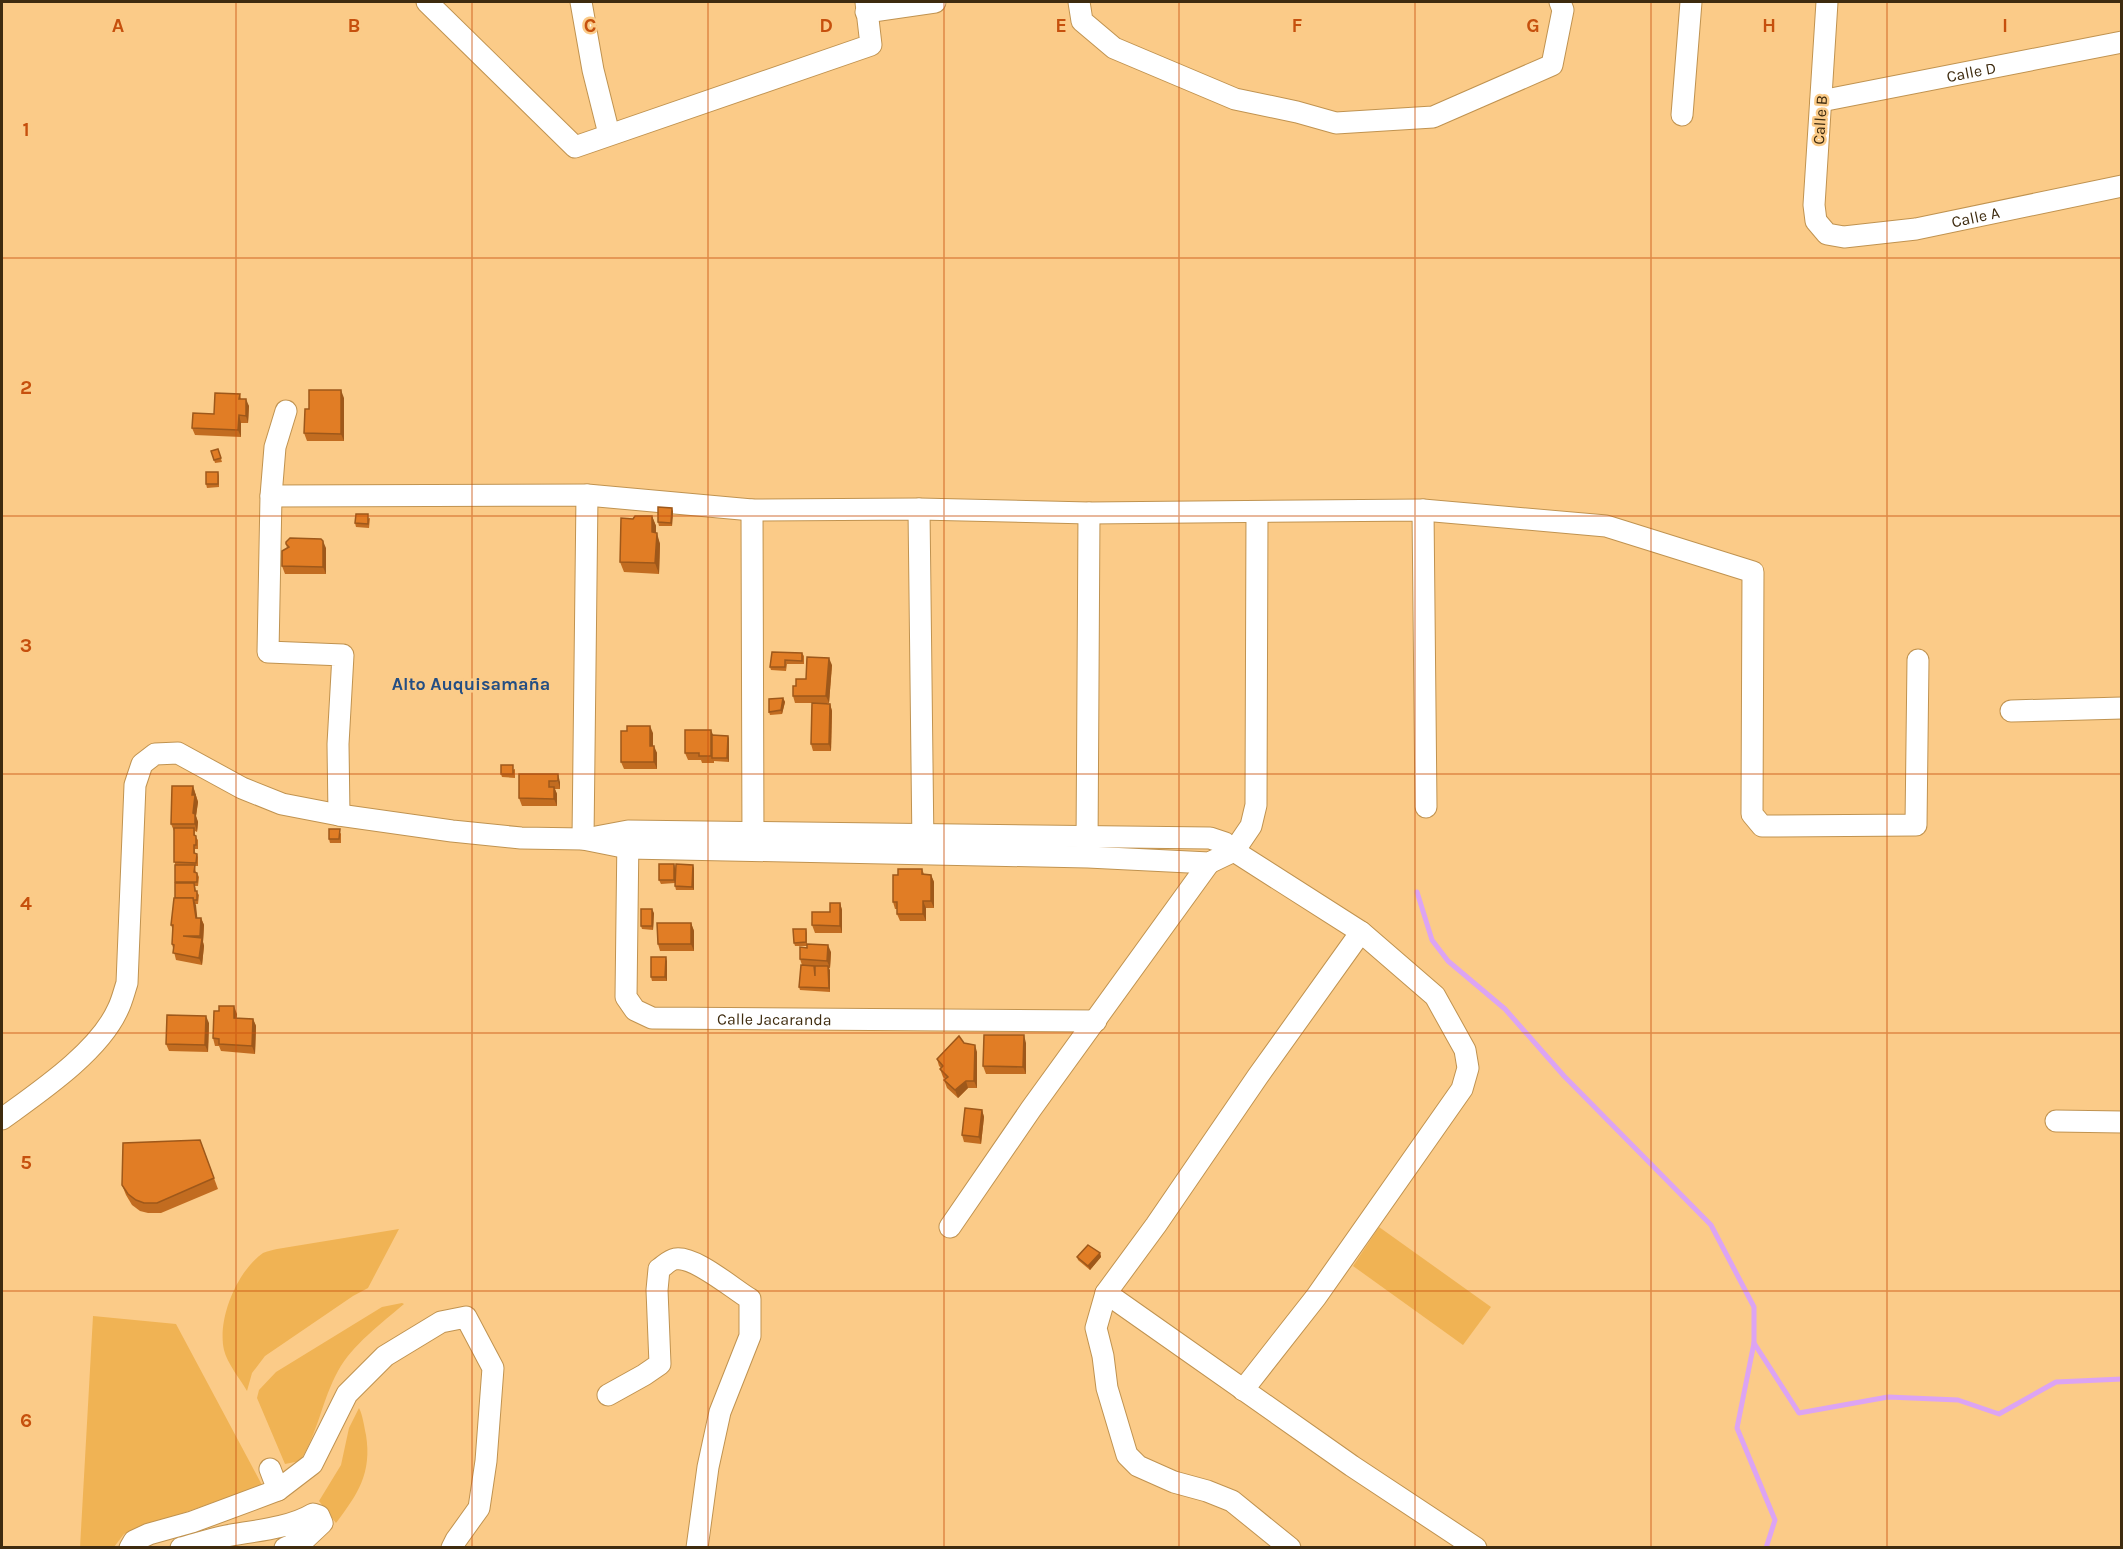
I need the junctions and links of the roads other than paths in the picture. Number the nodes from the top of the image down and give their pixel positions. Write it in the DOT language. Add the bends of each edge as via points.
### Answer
graph roads {
  1 [pos="427,2"];
  2 [pos="581,2"];
  3 [pos="935,2"];
  4 [pos="1079,2"];
  5 [pos="1560,2"];
  6 [pos="1691,2"];
  7 [pos="1827,2"];
  8 [pos="866,7"];
  9 [pos="2121,42"];
  10 [pos="1821,101"];
  11 [pos="1683,115"];
  12 [pos="609,134"];
  13 [pos="2121,186"];
  14 [pos="1827,234"];
  15 [pos="286,411"];
  16 [pos="587,495"];
  17 [pos="271,496"];
  18 [pos="919,509"];
  19 [pos="752,510"];
  20 [pos="1424,510"];
  21 [pos="1089,513"];
  22 [pos="1257,513"];
  23 [pos="1918,660"];
  24 [pos="2121,708"];
  25 [pos="2011,711"];
  26 [pos="1426,807"];
  27 [pos="339,814"];
  28 [pos="1087,836"];
  29 [pos="584,839"];
  30 [pos="628,839"];
  31 [pos="753,842"];
  32 [pos="923,844"];
  33 [pos="1234,851"];
  34 [pos="1088,857"];
  35 [pos="1209,862"];
  36 [pos="1361,932"];
  37 [pos="1096,1021"];
  38 [pos="2,1119"];
  39 [pos="2056,1121"];
  40 [pos="2121,1122"];
  41 [pos="950,1227"];
  42 [pos="1106,1293"];
  43 [pos="1243,1390"];
  44 [pos="608,1395"];
  45 [pos="270,1469"];
  46 [pos="278,1490"];
  47 [pos="130,1548"];
  48 [pos="181,1548"];
  49 [pos="285,1548"];
  50 [pos="452,1548"];
  51 [pos="697,1548"];
  52 [pos="1290,1548"];
  53 [pos="1476,1548"];
  1 -- 12 [label="street" via="575,147"];
  2 -- 12 [label="street"];
  3 -- 8 [label="street"];
  4 -- 5 [label="street" via="1082,21 1114,48 1235,99 1336,123 1433,117 1552,65 1563,10"];
  6 -- 11 [label="street"];
  7 -- 10 [label="street, Calle B"];
  8 -- 12 [label="street" via="871,45"];
  9 -- 10 [label="street, Calle D"];
  10 -- 14 [label="street, Calle B" via="1814,205 1816,221"];
  13 -- 14 [label="street, Calle A" via="1916,229 1844,237"];
  15 -- 17 [label="street" via="275,447"];
  16 -- 17 [label="street"];
  16 -- 19 [label="street"];
  16 -- 29 [label="street"];
  17 -- 27 [label="street" via="268,652 343,656"];
  18 -- 19 [label="street"];
  18 -- 21 [label="street"];
  18 -- 32 [label="street"];
  19 -- 31 [label="street"];
  20 -- 22 [label="street"];
  20 -- 23 [label="street" via="1606,526 1753,572 1752,814 1762,826 1916,825"];
  20 -- 26 [label="street"];
  21 -- 22 [label="street"];
  21 -- 28 [label="street"];
  22 -- 33 [label="street" via="1256,805 1251,826"];
  24 -- 25 [label="street"];
  27 -- 29 [label="street" via="521,838"];
  27 -- 38 [label="street" via="282,804 242,788 178,753 155,754 141,764 135,785 127,983 118,1011 99,1039"];
  28 -- 32 [label="street"];
  28 -- 33 [label="street" via="1210,838"];
  28 -- 34 [label="street"];
  29 -- 30 [label="street"];
  30 -- 31 [label="street"];
  30 -- 37 [label="street, Calle Jacaranda" via="626,997 635,1010 652,1018"];
  31 -- 32 [label="street"];
  32 -- 34 [label="street"];
  33 -- 35 [label="street"];
  33 -- 36 [label="street"];
  34 -- 35 [label="street"];
  35 -- 37 [label="street"];
  36 -- 42 [label="street"];
  36 -- 43 [label="street" via="1435,996 1465,1050 1468,1068 1462,1089 1316,1297"];
  37 -- 41 [label="street"];
  39 -- 40 [label="street"];
  42 -- 43 [label="street"];
  42 -- 52 [label="street" via="1096,1328 1107,1388 1127,1455 1138,1466 1232,1502"];
  43 -- 53 [label="street"];
  44 -- 51 [label="street" via="660,1364 659,1269 673,1259 701,1266 750,1299 750,1336 720,1412"];
  45 -- 46 [label="street"];
  46 -- 47 [label="street" via="149,1534 134,1541"];
  46 -- 50 [label="street" via="312,1464 347,1394 385,1356 441,1322 466,1317 493,1368 479,1508"];
  48 -- 49 [label="street" via="313,1514 319,1516 322,1523 305,1539"];
}
